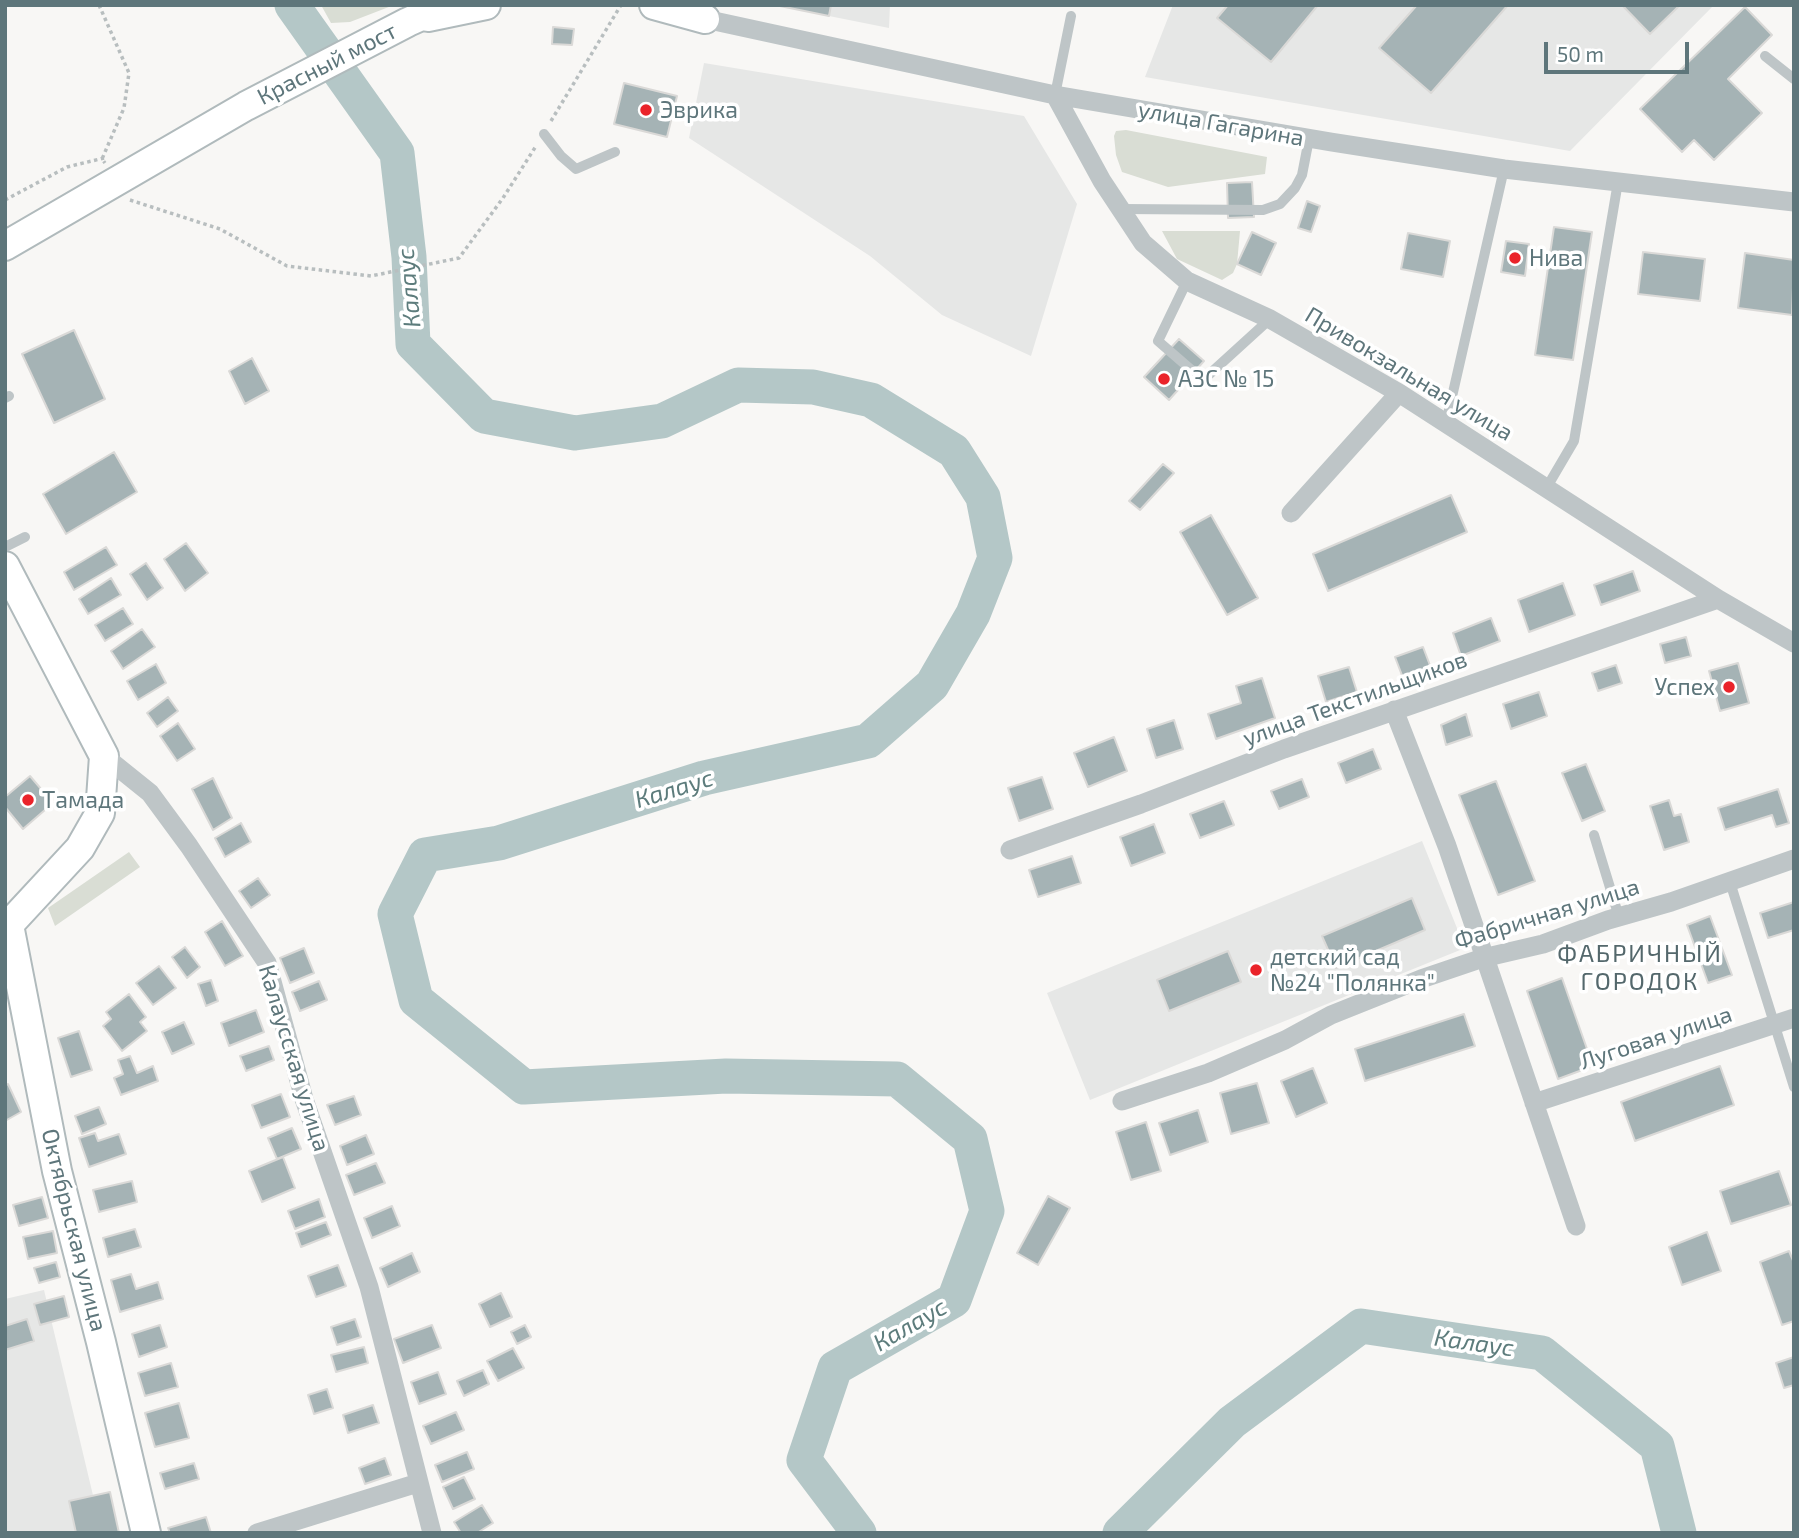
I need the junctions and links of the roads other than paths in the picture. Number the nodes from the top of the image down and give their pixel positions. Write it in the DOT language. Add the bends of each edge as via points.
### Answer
graph roads {
  1 [pos="446,5"];
  2 [pos="486,5"];
  3 [pos="654,5"];
  4 [pos="693,12"];
  5 [pos="1071,16"];
  6 [pos="408,22"];
  7 [pos="1765,56"];
  8 [pos="1794,79"];
  9 [pos="1055,96"];
  10 [pos="544,134"];
  11 [pos="1309,139"];
  12 [pos="615,152"];
  13 [pos="1504,169"];
  14 [pos="111,173"];
  15 [pos="1618,182"];
  16 [pos="1794,202"];
  17 [pos="1121,209"];
  18 [pos="5,246"];
  19 [pos="5,258"];
  20 [pos="1187,281"];
  21 [pos="1270,319"];
  22 [pos="1399,393"];
  23 [pos="1446,423"];
  24 [pos="1547,488"];
  25 [pos="1291,513"];
  26 [pos="25,537"];
  27 [pos="5,547"];
  28 [pos="5,566"];
  29 [pos="1718,599"];
  30 [pos="1794,643"];
  31 [pos="1394,710"];
  32 [pos="104,756"];
  33 [pos="1594,835"];
  34 [pos="1010,850"];
  35 [pos="1794,859"];
  36 [pos="1730,882"];
  37 [pos="1619,917"];
  38 [pos="7,927"];
  39 [pos="1483,958"];
  40 [pos="1785,1021"];
  41 [pos="1794,1087"];
  42 [pos="1122,1101"];
  43 [pos="1534,1103"];
  44 [pos="1576,1226"];
  45 [pos="418,1483"];
  46 [pos="146,1533"];
  47 [pos="257,1533"];
  48 [pos="432,1533"];
  1 -- 6 [label="main road"];
  2 -- 6 [label="main road"];
  3 -- 4 [label="main road, улица Гагарина"];
  4 -- 9 [label="street, улица Гагарина"];
  5 -- 9 [label="lane"];
  6 -- 14 [label="main road, Красный мост"];
  7 -- 8 [label="lane"];
  9 -- 11 [label="street, улица Гагарина"];
  9 -- 17 [label="street, Привокзальная улица"];
  10 -- 12 [label="lane" via="576,169"];
  11 -- 13 [label="street, улица Гагарина"];
  11 -- 17 [label="lane" via="1302,175 1280,204 1263,209"];
  13 -- 15 [label="street, улица Гагарина"];
  13 -- 23 [label="lane"];
  14 -- 18 [label="main road"];
  14 -- 19 [label="main road"];
  15 -- 16 [label="street, улица Гагарина"];
  15 -- 24 [label="lane" via="1574,441"];
  17 -- 20 [label="street, Привокзальная улица" via="1143,243"];
  20 -- 21 [label="street, Привокзальная улица"];
  20 -- 21 [label="lane" via="1158,341 1203,380"];
  21 -- 22 [label="street, Привокзальная улица"];
  22 -- 23 [label="street, Привокзальная улица"];
  22 -- 25 [label="street"];
  23 -- 24 [label="street, Привокзальная улица"];
  24 -- 29 [label="street, Привокзальная улица"];
  26 -- 27 [label="lane"];
  28 -- 32 [label="main road, Калаусская улица"];
  29 -- 30 [label="street, Привокзальная улица"];
  29 -- 31 [label="street, улица Текстильщиков"];
  31 -- 34 [label="street, улица Текстильщиков"];
  31 -- 39 [label="street" via="1447,846"];
  32 -- 38 [label="main road" via="100,813 80,848"];
  32 -- 45 [label="street, Калаусская улица" via="150,793 267,963 304,1099 369,1287"];
  33 -- 37 [label="lane"];
  35 -- 36 [label="street, Фабричная улица"];
  36 -- 37 [label="street, Фабричная улица"];
  36 -- 40 [label="lane"];
  37 -- 39 [label="street, Фабричная улица" via="1544,944"];
  38 -- 46 [label="main road, Октябрьская улица" via="57,1171"];
  39 -- 42 [label="street, Фабричная улица" via="1331,1014 1286,1040 1208,1073"];
  39 -- 43 [label="street"];
  40 -- 41 [label="lane"];
  40 -- 43 [label="street, Луговая улица"];
  43 -- 44 [label="street"];
  45 -- 47 [label="street"];
  45 -- 48 [label="street, Калаусская улица"];
}
